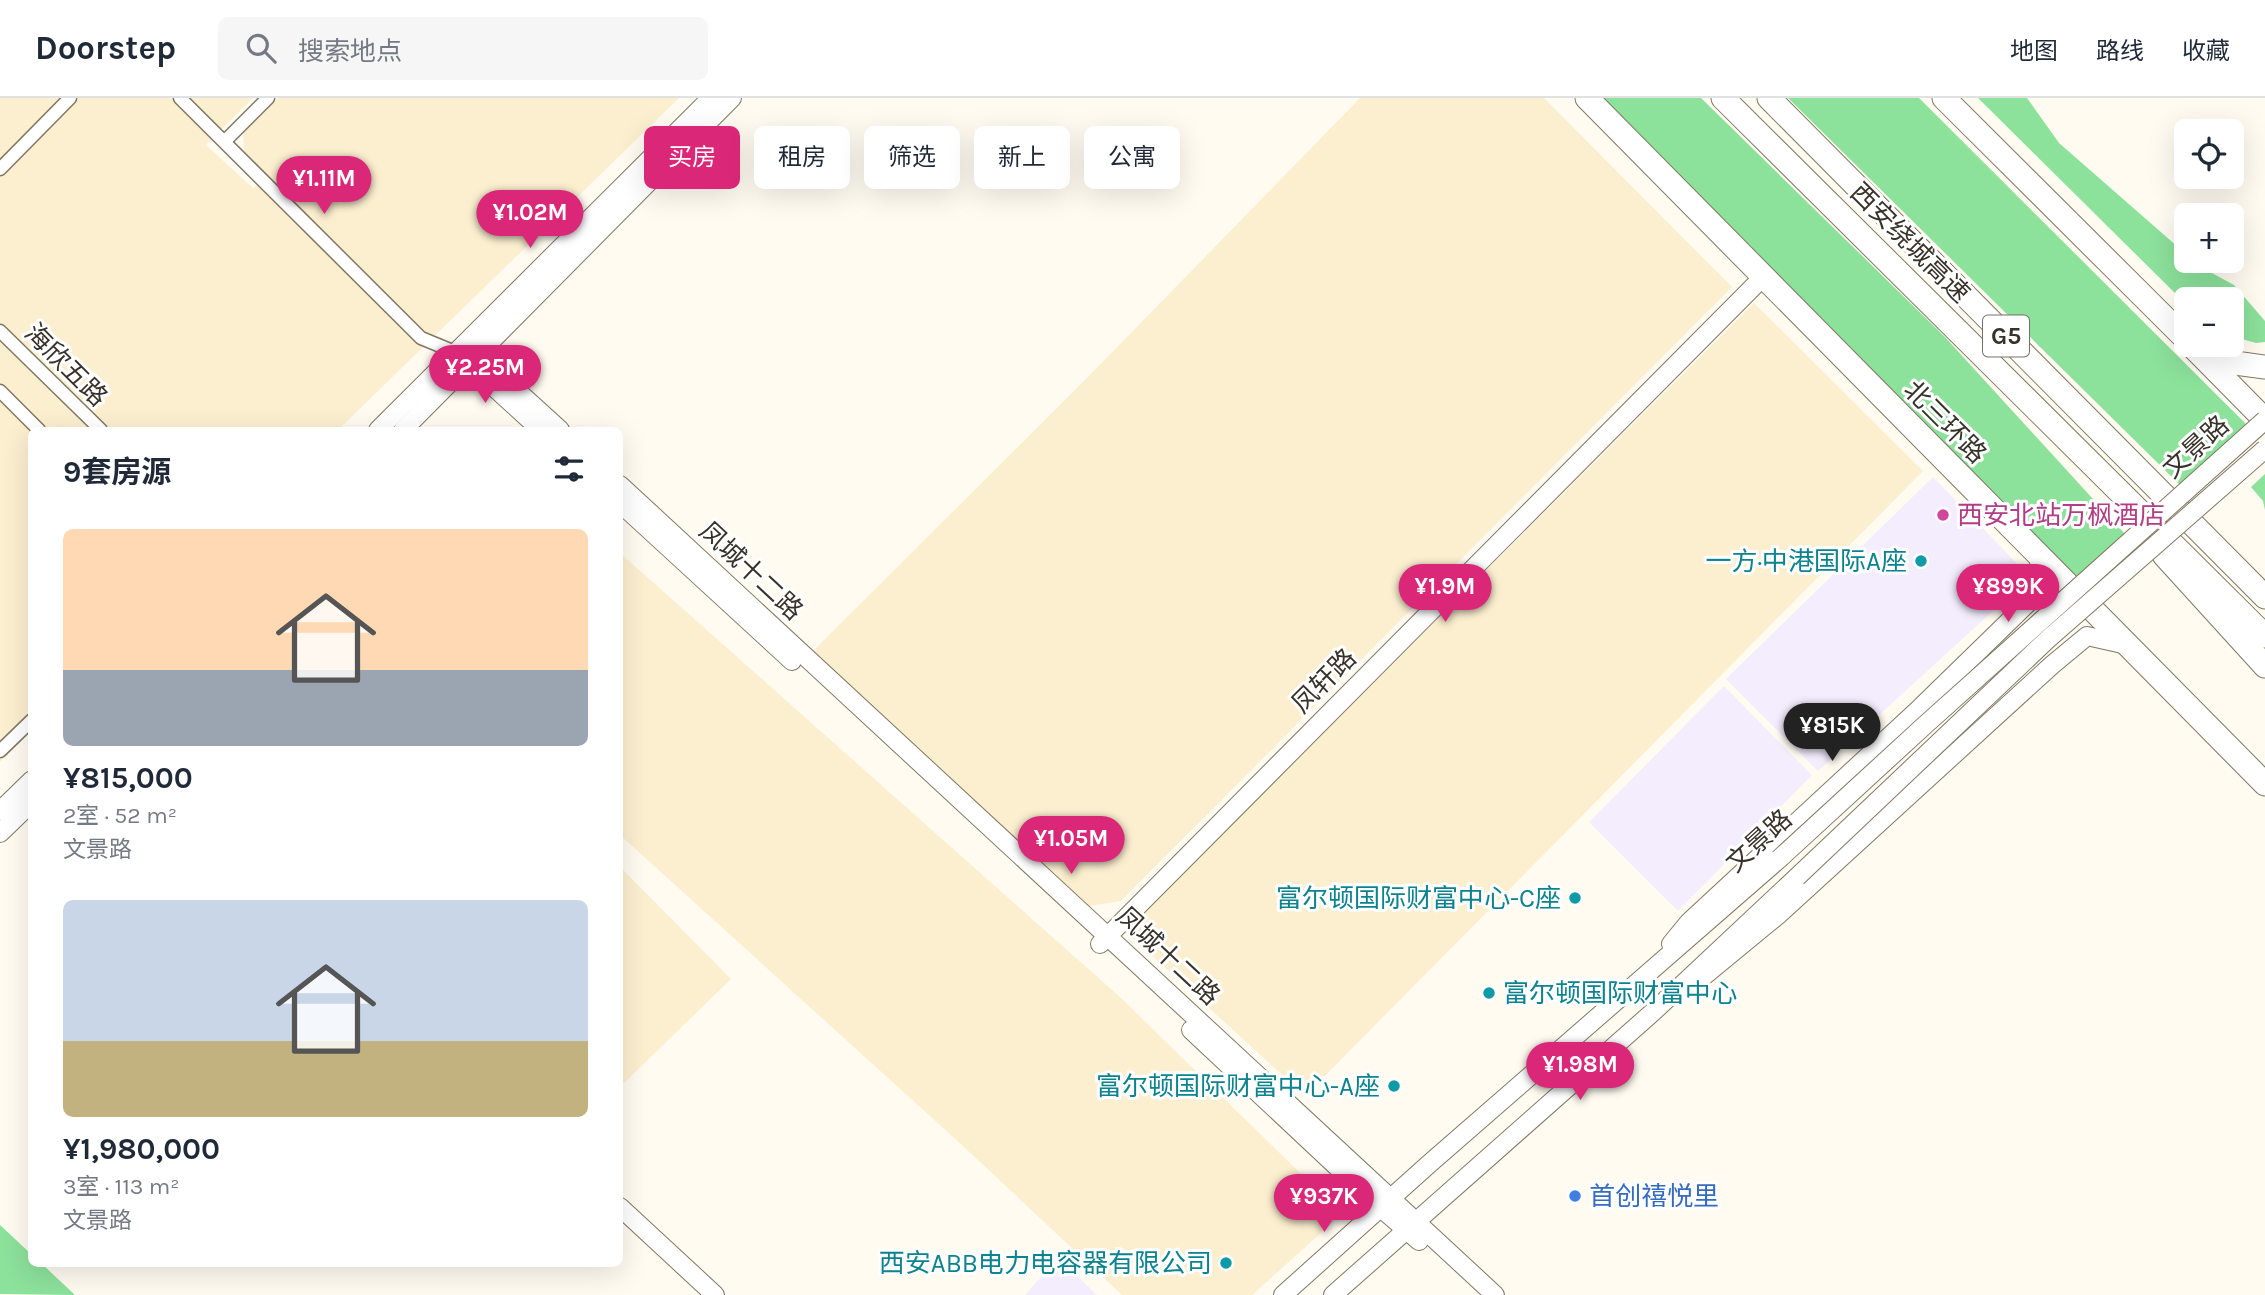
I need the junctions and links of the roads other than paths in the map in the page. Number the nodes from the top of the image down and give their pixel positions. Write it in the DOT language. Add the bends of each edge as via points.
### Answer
graph roads {
  1 [pos="70,98"];
  2 [pos="180,98"];
  3 [pos="268,98"];
  4 [pos="711,98"];
  5 [pos="732,98"];
  6 [pos="1587,98"];
  7 [pos="1723,98"];
  8 [pos="1769,98"];
  9 [pos="1944,98"];
  10 [pos="225,141"];
  11 [pos="0,169"];
  12 [pos="1763,277"];
  13 [pos="2158,310"];
  14 [pos="2174,321"];
  15 [pos="1953,326"];
  16 [pos="2174,327"];
  17 [pos="0,331"];
  18 [pos="460,347"];
  19 [pos="2203,357"];
  20 [pos="2226,357"];
  21 [pos="474,360"];
  22 [pos="2265,367"];
  23 [pos="0,391"];
  24 [pos="2265,420"];
  25 [pos="36,427"];
  26 [pos="98,427"];
  27 [pos="381,427"];
  28 [pos="406,427"];
  29 [pos="538,427"];
  30 [pos="556,427"];
  31 [pos="2265,449"];
  32 [pos="623,488"];
  33 [pos="623,506"];
  34 [pos="2040,558"];
  35 [pos="2265,596"];
  36 [pos="2265,636"];
  37 [pos="2127,645"];
  38 [pos="2265,666"];
  39 [pos="28,724"];
  40 [pos="0,751"];
  41 [pos="28,784"];
  42 [pos="2265,784"];
  43 [pos="28,806"];
  44 [pos="0,811"];
  45 [pos="0,833"];
  46 [pos="1103,940"];
  47 [pos="1646,977"];
  48 [pos="1653,1012"];
  49 [pos="1386,1204"];
  50 [pos="623,1209"];
  51 [pos="1411,1226"];
  52 [pos="715,1295"];
  53 [pos="1283,1295"];
  54 [pos="1333,1295"];
  55 [pos="1477,1295"];
  56 [pos="1495,1295"];
  1 -- 11 [label="street"];
  2 -- 10 [label="street"];
  3 -- 10 [label="street"];
  4 -- 18 [label="main road"];
  5 -- 21 [label="main road"];
  6 -- 12 [label="highway, 北三环路"];
  7 -- 15 [label="highway, 西安绕城高速 / G5"];
  8 -- 35 [label="highway, 西安绕城高速 / G5"];
  9 -- 13 [label="highway"];
  10 -- 18 [label="street" via="421,338"];
  12 -- 34 [label="highway, 北三环路"];
  12 -- 46 [label="main road, 凤轩路"];
  13 -- 14 [label="highway"];
  13 -- 16 [label="highway"];
  15 -- 36 [label="highway, 西安绕城高速 / G5"];
  15 -- 38 [label="highway"];
  17 -- 26 [label="street, 海欣五路"];
  18 -- 21 [label="main road"];
  18 -- 27 [label="main road"];
  19 -- 24 [label="highway"];
  20 -- 22 [label="highway" via="2235,363"];
  21 -- 28 [label="main road"];
  21 -- 29 [label="main road"];
  21 -- 30 [label="main road"];
  23 -- 25 [label="street"];
  24 -- 47 [label="main road, 文景路, bridge"];
  31 -- 48 [label="main road, 文景路, bridge" via="2048,639"];
  32 -- 46 [label="main road, 凤城十二路"];
  33 -- 46 [label="main road, 凤城十二路"];
  34 -- 37 [label="highway, 北三环路"];
  34 -- 47 [label="main road" via="2035,596 1689,922"];
  37 -- 42 [label="highway, 北三环路"];
  37 -- 48 [label="main road" via="2087,636 1778,915"];
  39 -- 40 [label="street"];
  41 -- 44 [label="main road"];
  43 -- 45 [label="main road"];
  46 -- 49 [label="main road, 凤城十二路"];
  47 -- 49 [label="main road, 文景路"];
  48 -- 51 [label="main road, 文景路"];
  49 -- 51 [label="main road, 凤城十二路"];
  49 -- 53 [label="main road, 文景路"];
  50 -- 52 [label="main road"];
  51 -- 54 [label="main road, 文景路"];
  51 -- 55 [label="main road, 凤城十二路"];
  51 -- 56 [label="main road, 凤城十二路"];
}
